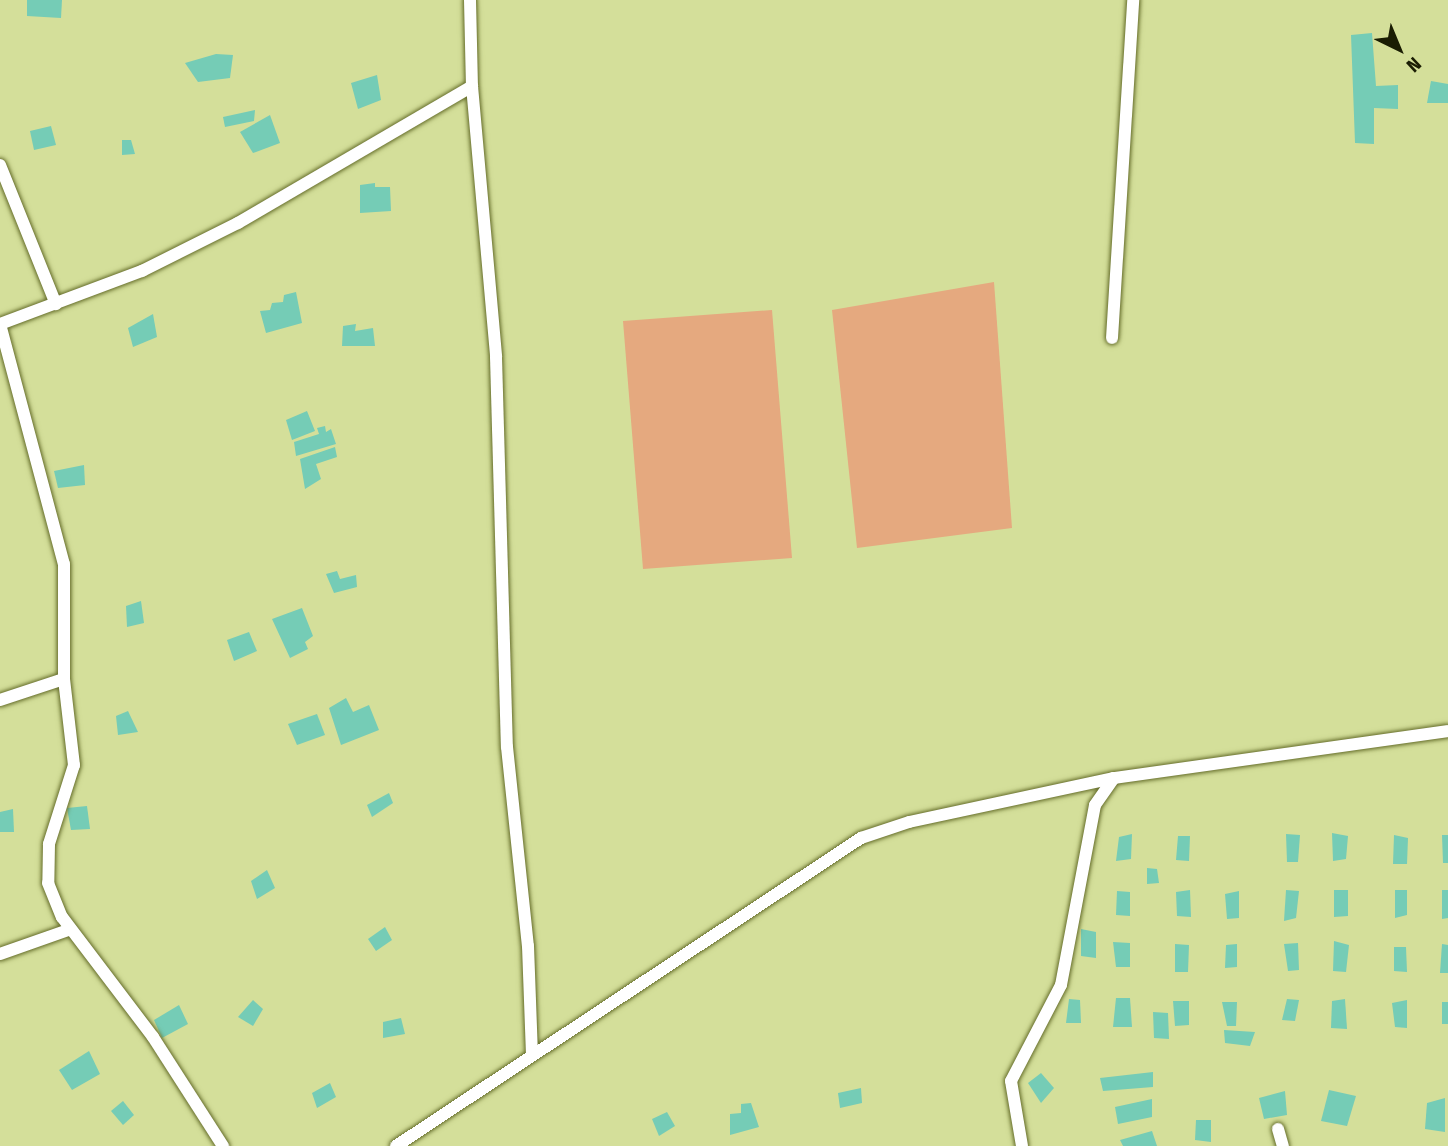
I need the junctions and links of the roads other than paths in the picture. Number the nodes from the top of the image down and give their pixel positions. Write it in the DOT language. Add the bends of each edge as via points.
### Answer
graph roads {
  1 [pos="470,0"];
  2 [pos="1133,0"];
  3 [pos="472,86"];
  4 [pos="0,165"];
  5 [pos="56,304"];
  6 [pos="0,324"];
  7 [pos="1112,338"];
  8 [pos="65,678"];
  9 [pos="0,700"];
  10 [pos="1448,731"];
  11 [pos="1114,778"];
  12 [pos="71,929"];
  13 [pos="0,954"];
  14 [pos="533,1055"];
  15 [pos="1278,1129"];
  16 [pos="223,1146"];
  17 [pos="396,1146"];
  18 [pos="1023,1146"];
  19 [pos="1283,1146"];
  1 -- 3 [label="street"];
  2 -- 7 [label="street"];
  3 -- 5 [label="street" via="238,223 142,271"];
  3 -- 14 [label="street" via="496,357 507,747 528,946"];
  4 -- 5 [label="street"];
  5 -- 6 [label="street"];
  6 -- 8 [label="street" via="64,564"];
  8 -- 9 [label="street"];
  8 -- 12 [label="street" via="74,765 49,844 48,883"];
  10 -- 11 [label="street"];
  11 -- 14 [label="street" via="909,822 861,838"];
  11 -- 18 [label="street" via="1095,805 1061,985 1011,1081"];
  12 -- 13 [label="street"];
  12 -- 16 [label="street" via="153,1037"];
  14 -- 17 [label="street"];
  15 -- 19 [label="street"];
}
